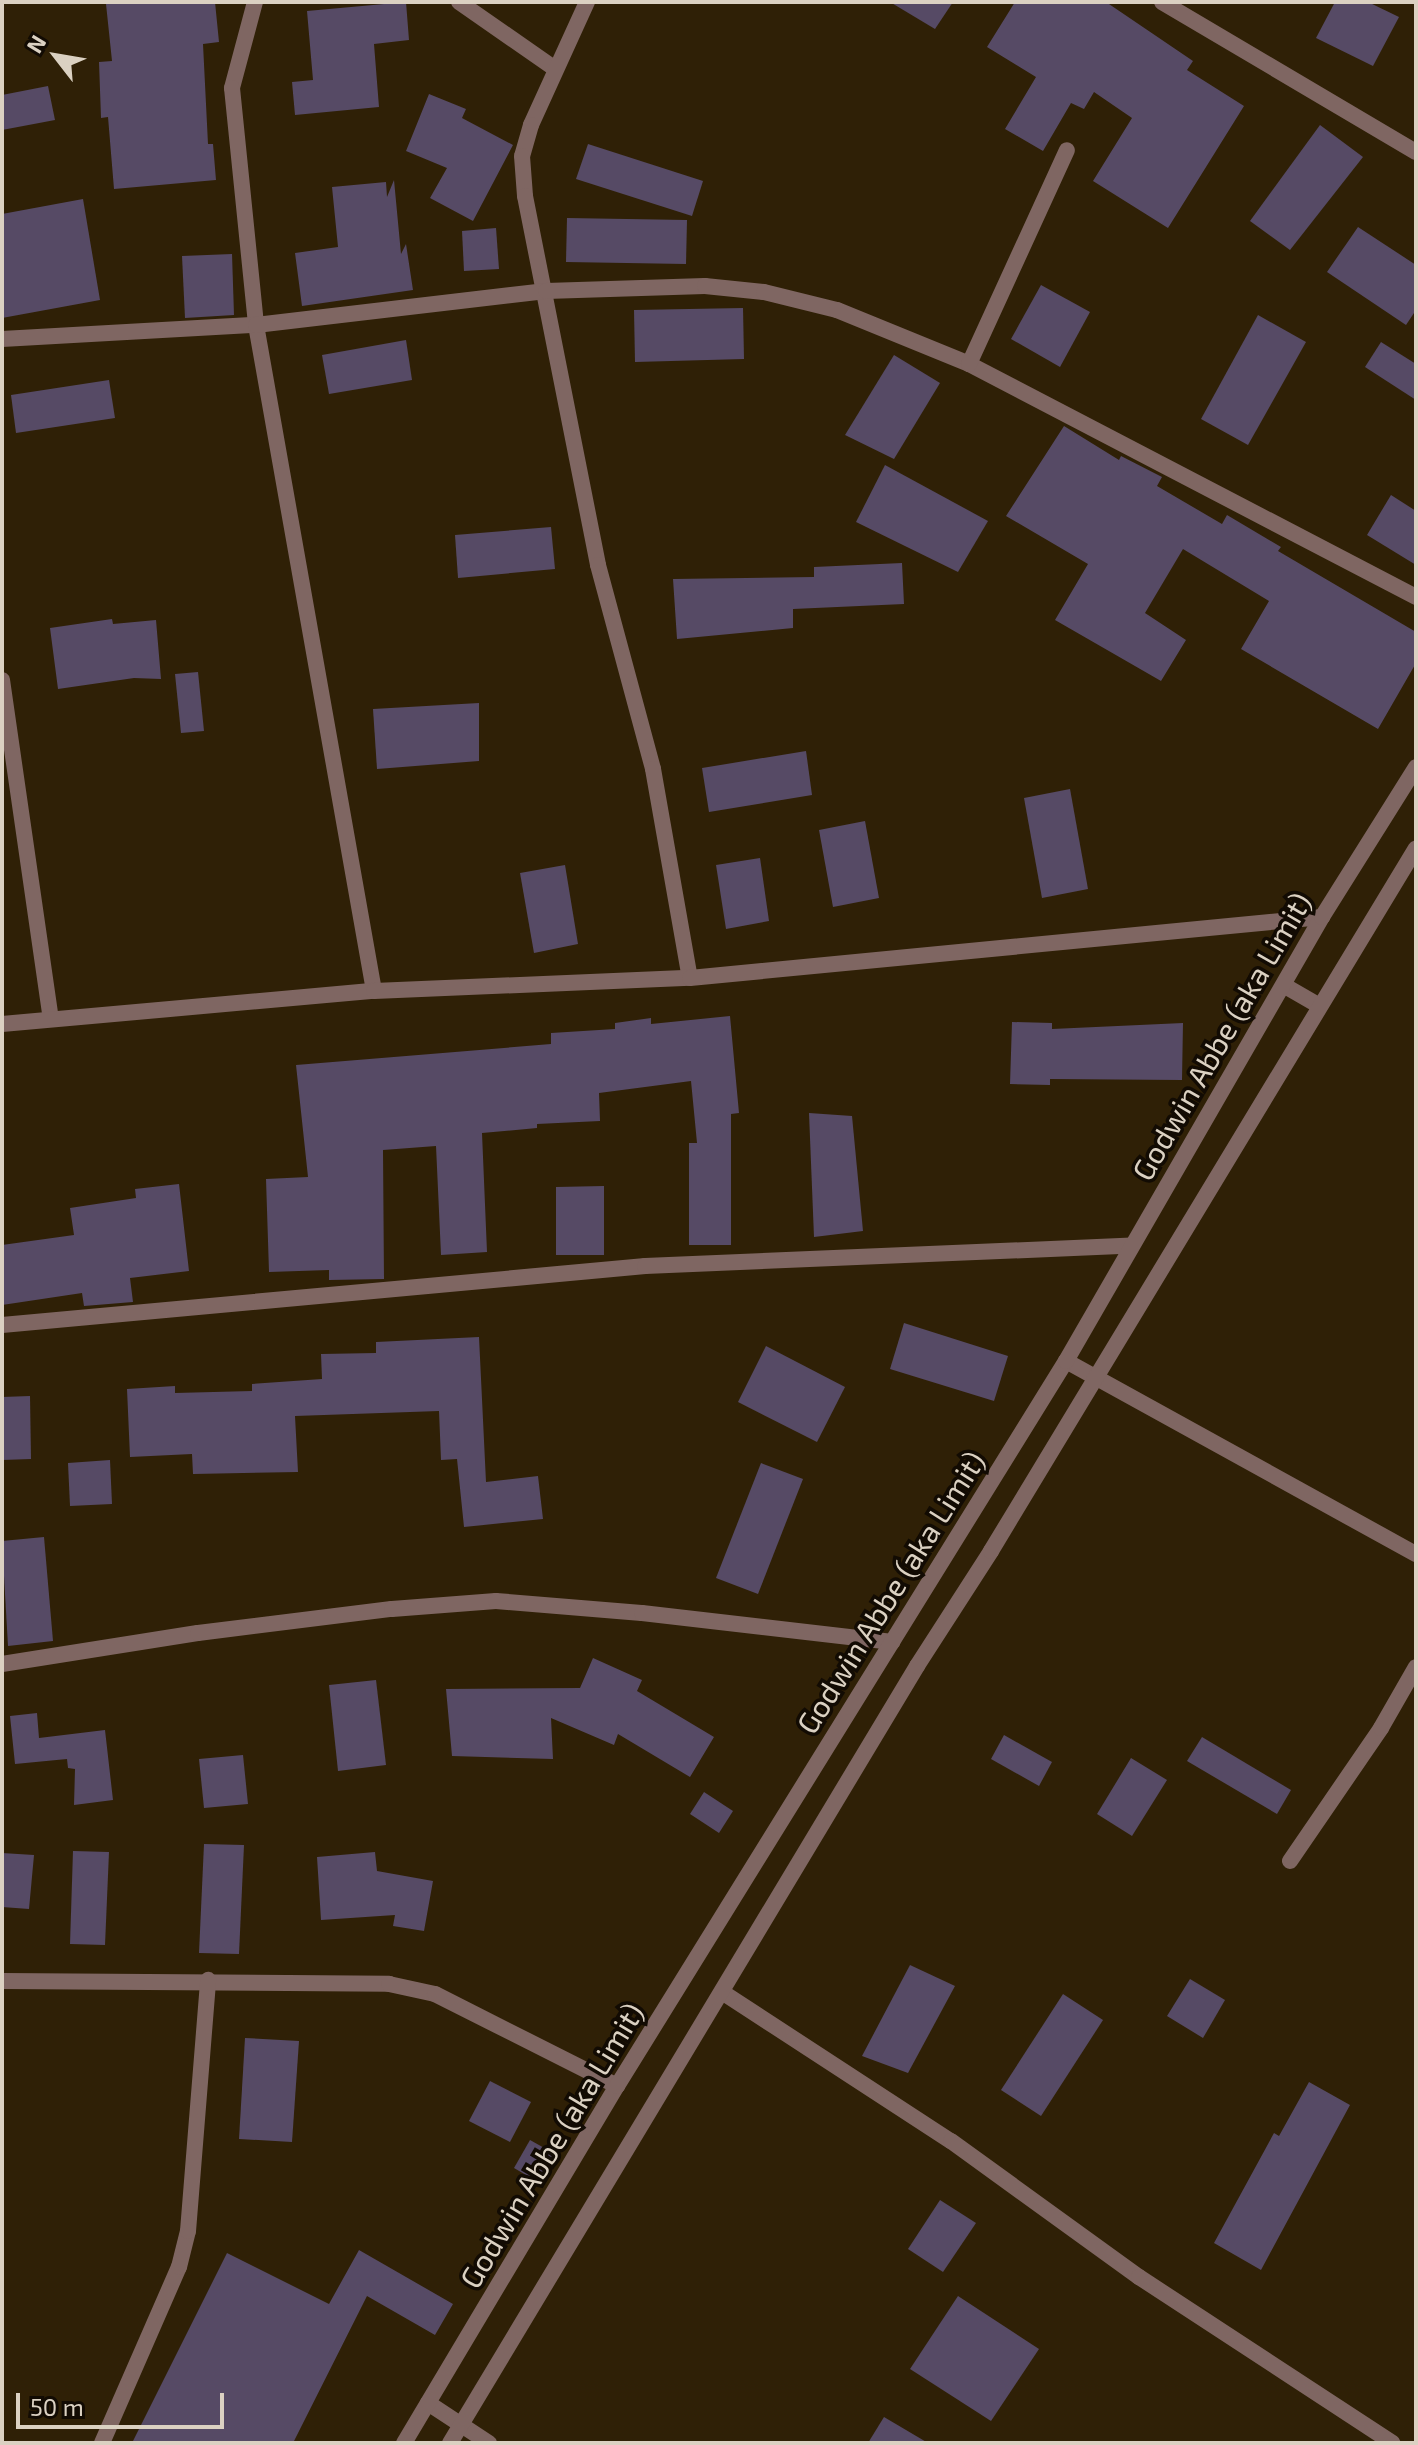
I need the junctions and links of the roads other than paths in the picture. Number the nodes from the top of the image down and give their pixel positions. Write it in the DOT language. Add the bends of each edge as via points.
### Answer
graph roads {
  1 [pos="255,2"];
  2 [pos="459,2"];
  3 [pos="587,2"];
  4 [pos="1162,2"];
  5 [pos="554,68"];
  6 [pos="1067,150"];
  7 [pos="1416,152"];
  8 [pos="546,291"];
  9 [pos="256,325"];
  10 [pos="2,339"];
  11 [pos="969,364"];
  12 [pos="1416,597"];
  13 [pos="2,680"];
  14 [pos="1416,767"];
  15 [pos="1416,848"];
  16 [pos="1322,917"];
  17 [pos="690,978"];
  18 [pos="1285,986"];
  19 [pos="374,991"];
  20 [pos="1319,1006"];
  21 [pos="51,1018"];
  22 [pos="2,1024"];
  23 [pos="1132,1246"];
  24 [pos="2,1325"];
  25 [pos="1066,1361"];
  26 [pos="1097,1378"];
  27 [pos="1416,1554"];
  28 [pos="892,1642"];
  29 [pos="2,1664"];
  30 [pos="1416,1667"];
  31 [pos="1290,1861"];
  32 [pos="208,1980"];
  33 [pos="2,1981"];
  34 [pos="722,1992"];
  35 [pos="617,2086"];
  36 [pos="428,2403"];
  37 [pos="460,2425"];
  38 [pos="102,2443"];
  39 [pos="404,2443"];
  40 [pos="450,2443"];
  41 [pos="489,2443"];
  42 [pos="1393,2443"];
  1 -- 9 [label="street" via="232,88"];
  2 -- 5 [label="street"];
  3 -- 5 [label="street"];
  4 -- 7 [label="street"];
  5 -- 8 [label="street" via="522,156 525,196"];
  6 -- 11 [label="street"];
  8 -- 9 [label="street"];
  8 -- 11 [label="street" via="705,286 764,292 837,310"];
  8 -- 17 [label="street" via="598,565 653,769"];
  9 -- 10 [label="street"];
  9 -- 19 [label="street"];
  11 -- 12 [label="street"];
  13 -- 21 [label="street"];
  14 -- 16 [label="street, Godwin Abbe (aka Limit)"];
  15 -- 20 [label="street, Godwin Abbe (aka Limit)"];
  16 -- 17 [label="street"];
  16 -- 18 [label="street, Godwin Abbe (aka Limit)"];
  17 -- 19 [label="street"];
  18 -- 20 [label="street"];
  18 -- 23 [label="street, Godwin Abbe (aka Limit)"];
  19 -- 21 [label="street"];
  20 -- 26 [label="street, Godwin Abbe (aka Limit)"];
  21 -- 22 [label="street"];
  23 -- 24 [label="street" via="645,1266"];
  23 -- 25 [label="street, Godwin Abbe (aka Limit)"];
  25 -- 26 [label="street"];
  25 -- 28 [label="street, Godwin Abbe (aka Limit)"];
  26 -- 27 [label="street"];
  26 -- 34 [label="street, Godwin Abbe (aka Limit)"];
  28 -- 29 [label="street" via="496,1601 198,1633"];
  28 -- 35 [label="street, Godwin Abbe (aka Limit)"];
  30 -- 31 [label="street"];
  32 -- 33 [label="street"];
  32 -- 35 [label="street" via="389,1984 435,1994"];
  32 -- 38 [label="street" via="188,2231 179,2267"];
  34 -- 37 [label="street, Godwin Abbe (aka Limit)"];
  34 -- 42 [label="street" via="951,2141 1139,2277"];
  35 -- 36 [label="street, Godwin Abbe (aka Limit)"];
  36 -- 37 [label="street"];
  36 -- 39 [label="street, Godwin Abbe (aka Limit)"];
  37 -- 40 [label="street, Godwin Abbe (aka Limit)"];
  37 -- 41 [label="street"];
}
